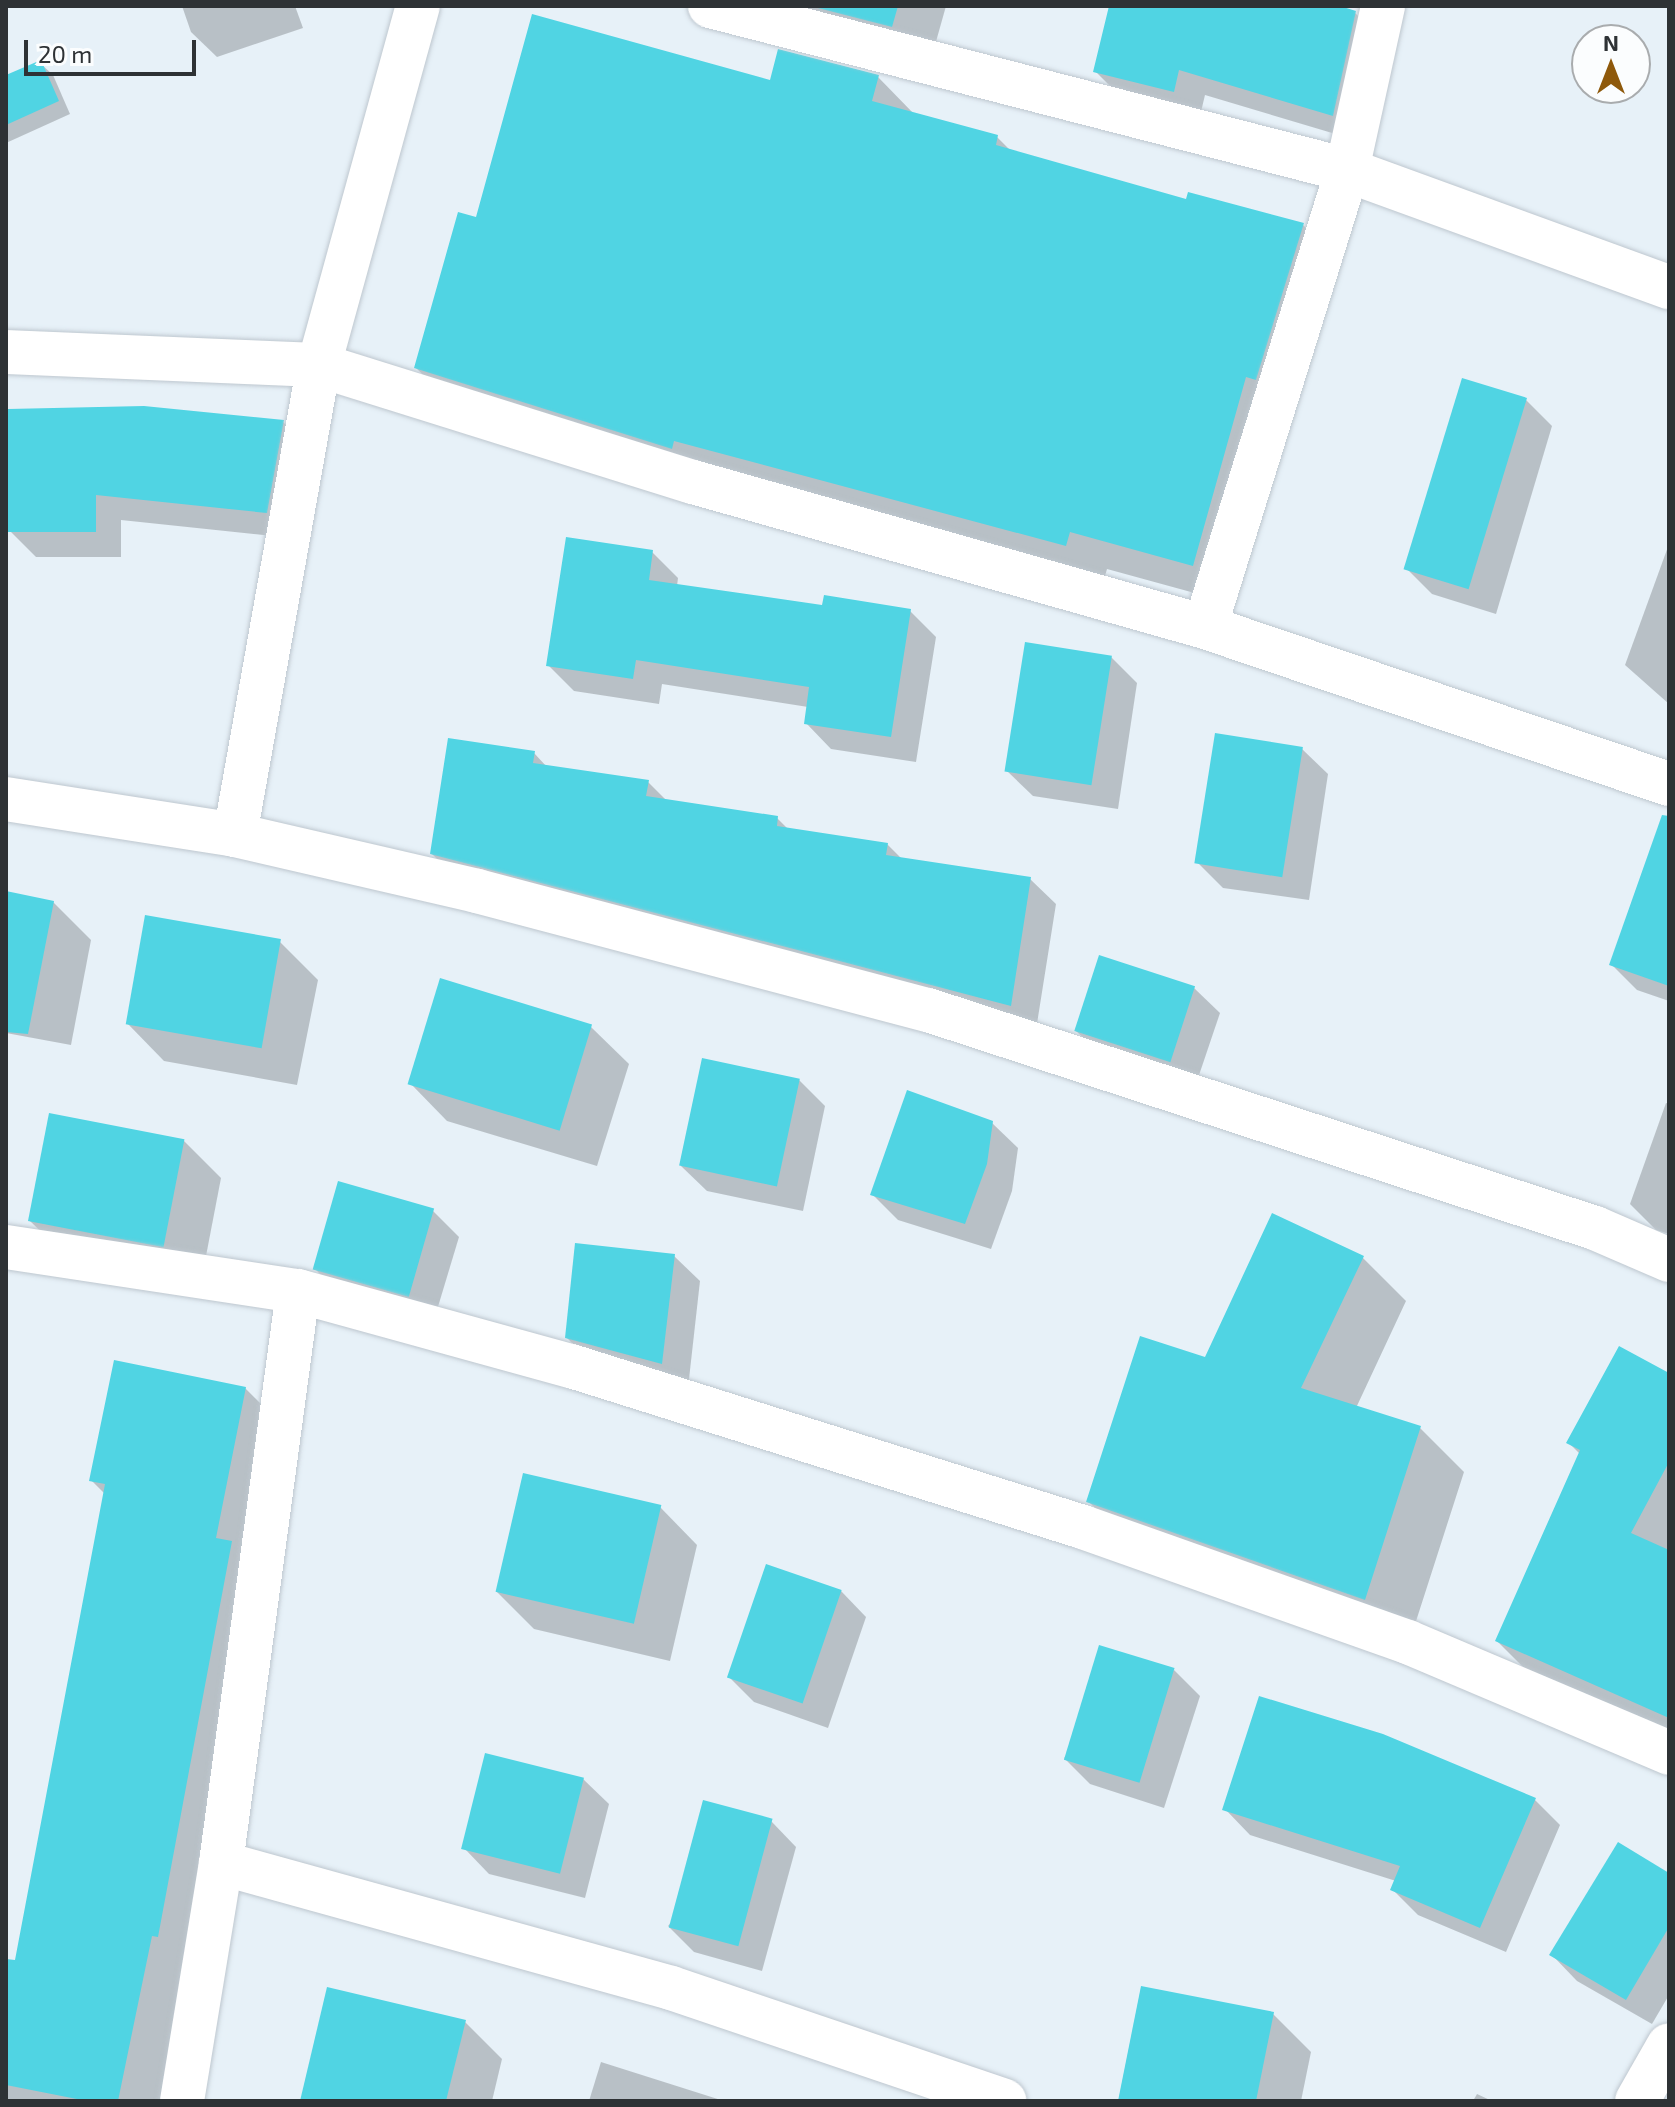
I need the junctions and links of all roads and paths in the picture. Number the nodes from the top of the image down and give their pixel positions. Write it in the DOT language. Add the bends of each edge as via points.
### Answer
graph roads {
  1 [pos="418,6"];
  2 [pos="710,6"];
  3 [pos="1383,6"];
  4 [pos="1347,170"];
  5 [pos="1669,287"];
  6 [pos="6,352"];
  7 [pos="319,365"];
  8 [pos="1205,627"];
  9 [pos="1669,784"];
  10 [pos="6,799"];
  11 [pos="235,835"];
  12 [pos="6,1247"];
  13 [pos="1669,1260"];
  14 [pos="298,1291"];
  15 [pos="1669,1753"];
  16 [pos="221,1863"];
  17 [pos="1669,2045"];
  18 [pos="182,2101"];
  19 [pos="1004,2101"];
  20 [pos="1637,2101"];
  1 -- 7 [label="street"];
  2 -- 4 [label="street"];
  3 -- 4 [label="street"];
  4 -- 5 [label="street"];
  4 -- 8 [label="street"];
  6 -- 7 [label="street"];
  7 -- 8 [label="street" via="693,482"];
  7 -- 11 [label="street"];
  8 -- 9 [label="street"];
  10 -- 11 [label="street"];
  11 -- 13 [label="street" via="477,891 928,1010 1595,1228"];
  12 -- 14 [label="street"];
  14 -- 15 [label="street" via="571,1366 1083,1527 1408,1642"];
  14 -- 16 [label="street"];
  16 -- 18 [label="street"];
  16 -- 19 [label="street" via="671,1988"];
  17 -- 20 [label="street"];
}
